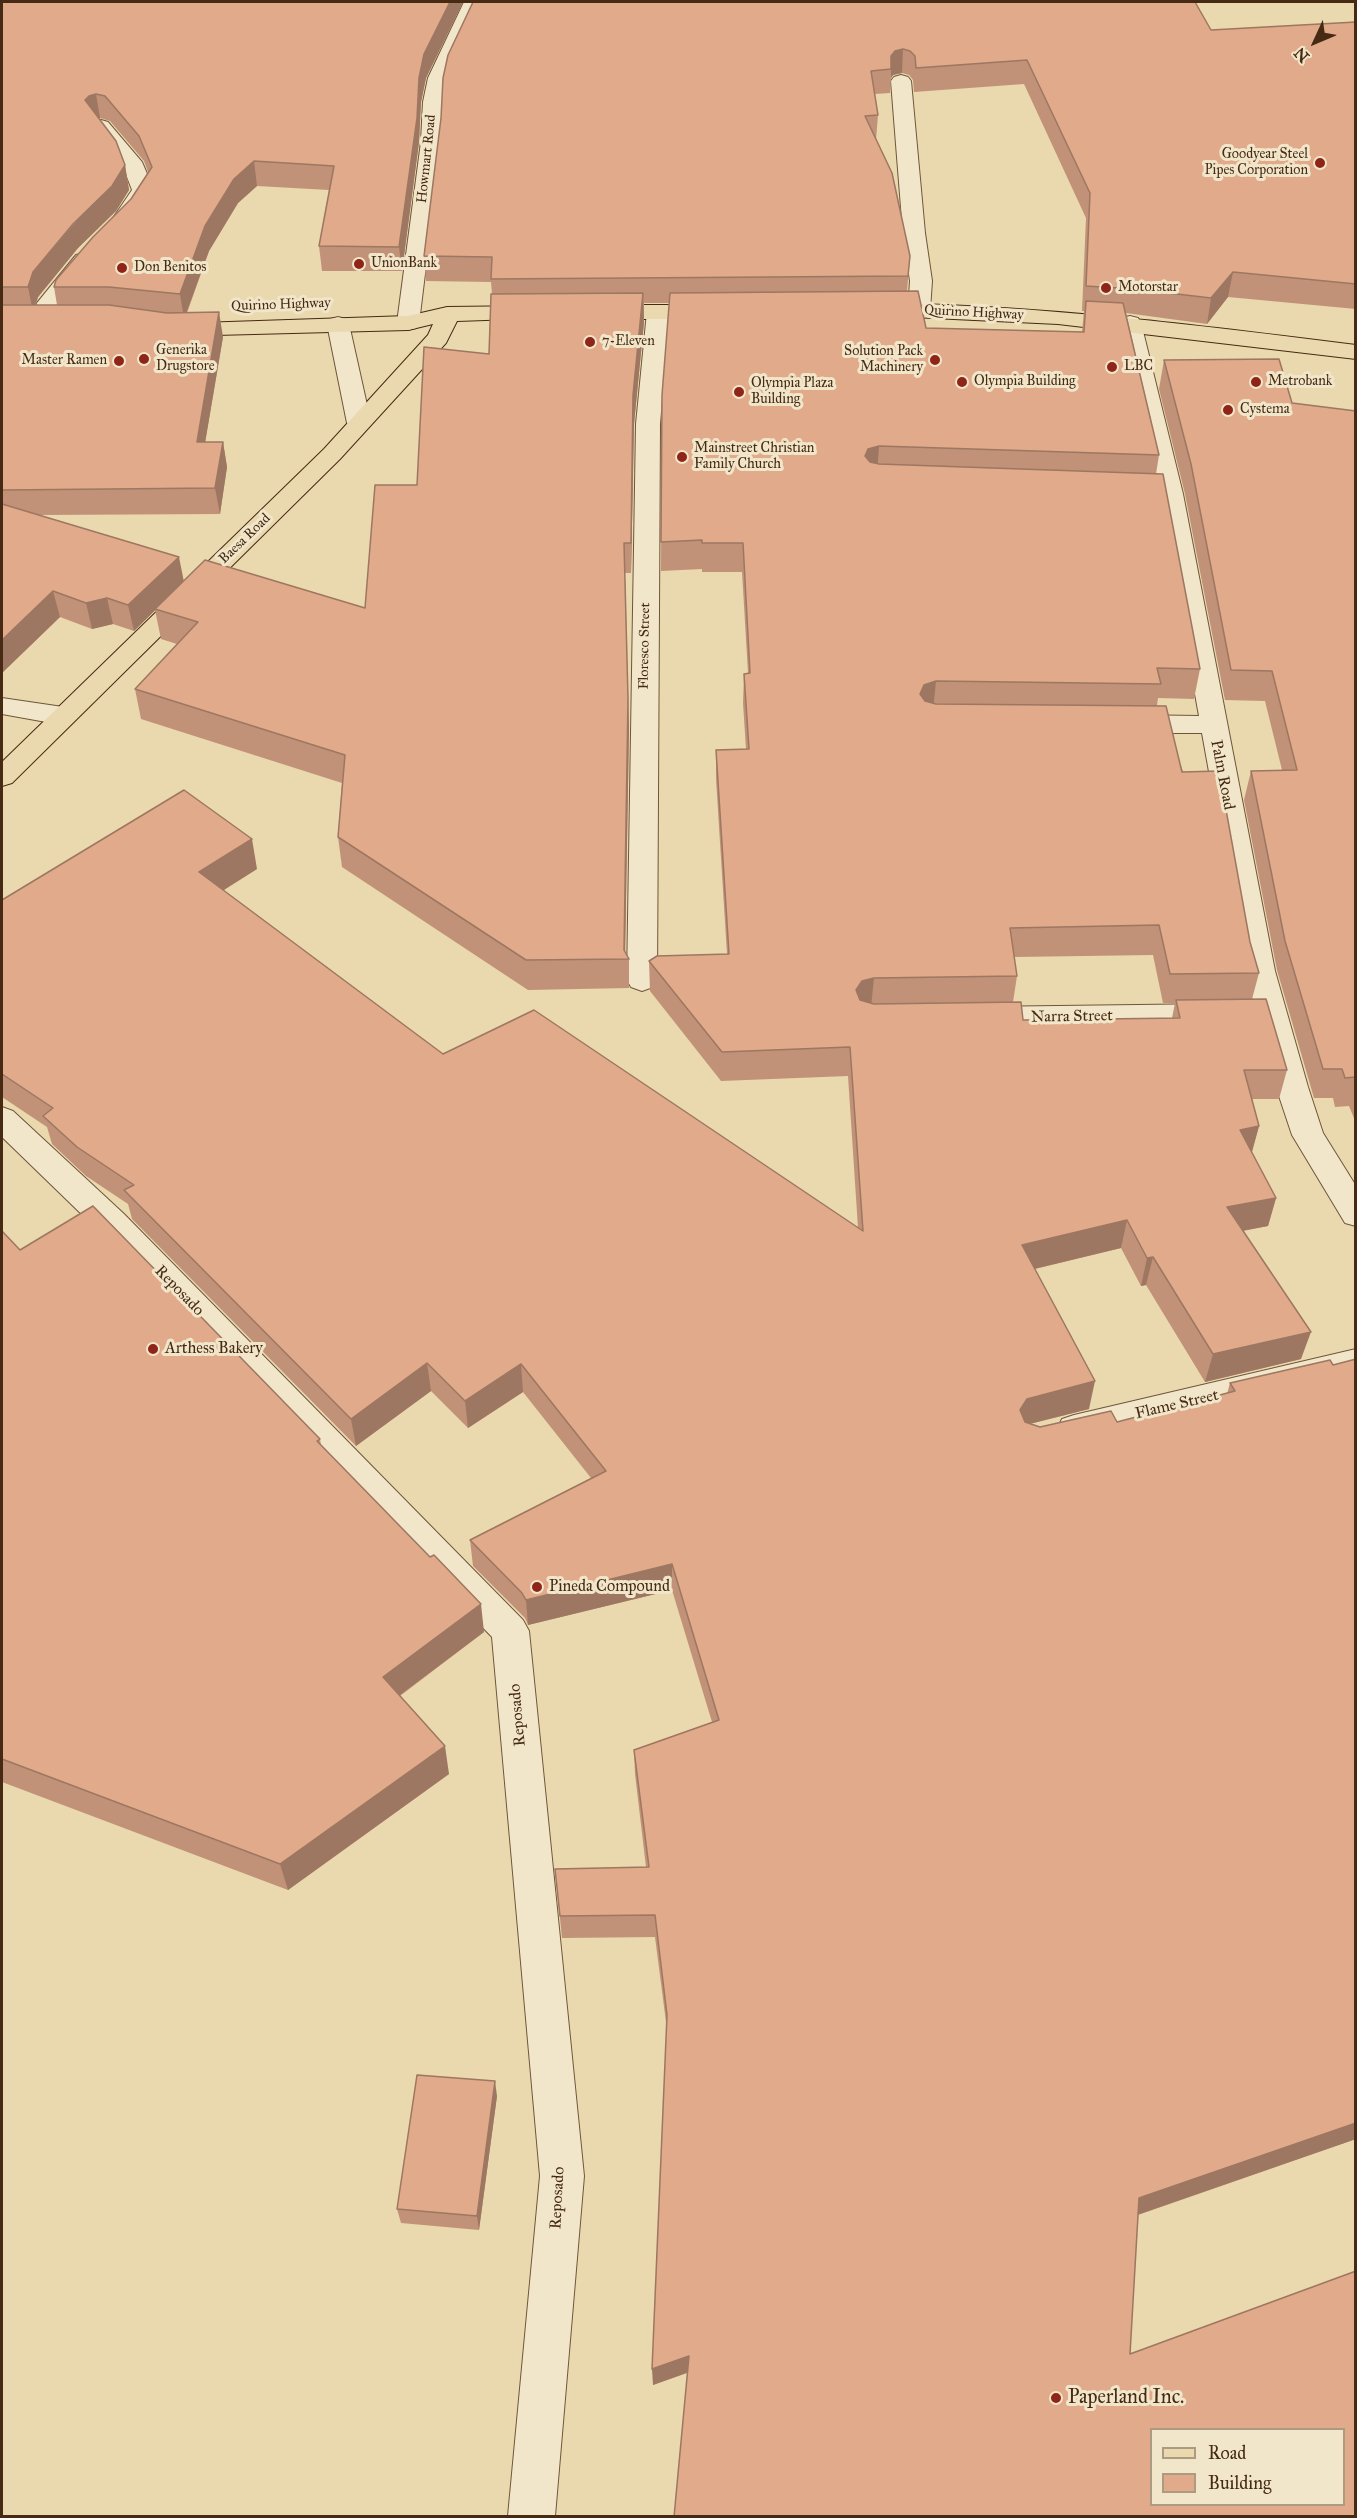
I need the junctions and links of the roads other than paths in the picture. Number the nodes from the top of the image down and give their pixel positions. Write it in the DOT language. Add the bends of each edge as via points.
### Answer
graph roads {
  1 [pos="473,2"];
  2 [pos="901,81"];
  3 [pos="101,126"];
  4 [pos="386,302"];
  5 [pos="221,307"];
  6 [pos="174,308"];
  7 [pos="860,310"];
  8 [pos="919,310"];
  9 [pos="741,311"];
  10 [pos="658,312"];
  11 [pos="409,313"];
  12 [pos="552,313"];
  13 [pos="575,313"];
  14 [pos="447,314"];
  15 [pos="34,321"];
  16 [pos="67,321"];
  17 [pos="1130,323"];
  18 [pos="338,324"];
  19 [pos="159,327"];
  20 [pos="1356,352"];
  21 [pos="359,423"];
  22 [pos="2,706"];
  23 [pos="63,716"];
  24 [pos="1108,724"];
  25 [pos="1213,725"];
  26 [pos="5,770"];
  27 [pos="642,980"];
  28 [pos="1272,1014"];
  29 [pos="954,1019"];
  30 [pos="2,1119"];
  31 [pos="1356,1214"];
  32 [pos="1356,1363"];
  33 [pos="1045,1435"];
  34 [pos="532,2517"];
  1 -- 11 [label="street, Howmart Road" via="438,78 433,102"];
  2 -- 8 [label="street" via="921,281"];
  3 -- 15 [label="street" via="132,162 143,190 130,212"];
  4 -- 11 [label="main road, Quirino Highway"];
  5 -- 6 [label="main road, Quirino Highway"];
  7 -- 8 [label="main road, Quirino Highway"];
  8 -- 17 [label="main road, Quirino Highway"];
  9 -- 10 [label="main road"];
  10 -- 13 [label="main road"];
  10 -- 27 [label="street, Floresco Street" via="648,424"];
  11 -- 14 [label="main road, Quirino Highway"];
  11 -- 18 [label="main road, Quirino Highway"];
  12 -- 14 [label="main road, Quirino Highway"];
  14 -- 21 [label="main road, Baesa Road" via="438,338"];
  15 -- 16 [label="main road"];
  17 -- 20 [label="main road, Quirino Highway"];
  17 -- 25 [label="street, Palm Road" via="1159,494"];
  18 -- 19 [label="main road, Quirino Highway"];
  18 -- 21 [label="street"];
  21 -- 23 [label="main road, Baesa Road" via="332,454"];
  22 -- 23 [label="street"];
  23 -- 26 [label="main road, Baesa Road"];
  24 -- 25 [label="street"];
  25 -- 28 [label="street, Palm Road" via="1260,971"];
  28 -- 29 [label="street, Narra Street"];
  28 -- 31 [label="street, Palm Road" via="1308,1136"];
  30 -- 34 [label="street, Reposado" via="112,1223 510,1631 562,2176"];
  32 -- 33 [label="street, Flame Street"];
}
